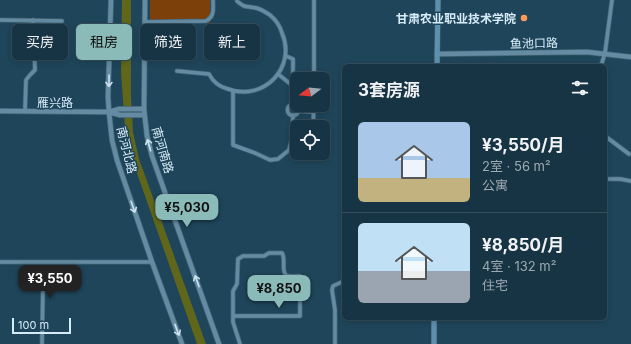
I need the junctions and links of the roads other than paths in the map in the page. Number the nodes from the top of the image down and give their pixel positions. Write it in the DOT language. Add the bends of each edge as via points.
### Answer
graph roads {
  1 [pos="111,0"];
  2 [pos="145,0"];
  3 [pos="213,0"];
  4 [pos="244,0"];
  5 [pos="314,0"];
  6 [pos="438,0"];
  7 [pos="612,0"];
  8 [pos="237,1"];
  9 [pos="244,6"];
  10 [pos="0,20"];
  11 [pos="33,20"];
  12 [pos="62,21"];
  13 [pos="145,22"];
  14 [pos="605,53"];
  15 [pos="437,54"];
  16 [pos="286,56"];
  17 [pos="631,57"];
  18 [pos="437,64"];
  19 [pos="602,64"];
  20 [pos="177,71"];
  21 [pos="293,72"];
  22 [pos="314,72"];
  23 [pos="278,74"];
  24 [pos="290,84"];
  25 [pos="233,91"];
  26 [pos="290,105"];
  27 [pos="144,109"];
  28 [pos="0,111"];
  29 [pos="25,111"];
  30 [pos="109,112"];
  31 [pos="297,112"];
  32 [pos="314,112"];
  33 [pos="144,115"];
  34 [pos="293,115"];
  35 [pos="313,120"];
  36 [pos="607,138"];
  37 [pos="629,154"];
  38 [pos="607,179"];
  39 [pos="631,181"];
  40 [pos="0,262"];
  41 [pos="152,262"];
  42 [pos="29,276"];
  43 [pos="342,283"];
  44 [pos="233,316"];
  45 [pos="434,320"];
  46 [pos="42,344"];
  47 [pos="182,344"];
  48 [pos="219,344"];
  49 [pos="240,344"];
  50 [pos="335,344"];
  51 [pos="434,344"];
  1 -- 30 [label="street, 南河北路, one-way"];
  2 -- 13 [label="street, 南河南路"];
  3 -- 13 [label="street" via="213,14 206,21"];
  4 -- 9 [label="street"];
  5 -- 22 [label="street"];
  6 -- 15 [label="main road"];
  7 -- 14 [label="street"];
  8 -- 9 [label="street"];
  9 -- 16 [label="street" via="258,8 280,26 285,39"];
  10 -- 11 [label="street"];
  11 -- 12 [label="street"];
  11 -- 29 [label="street" via="35,70 26,80"];
  13 -- 27 [label="street, 南河南路"];
  14 -- 15 [label="street, 鱼池口路"];
  14 -- 17 [label="street, 鱼池口路"];
  14 -- 19 [label="street"];
  15 -- 18 [label="main road"];
  16 -- 21 [label="street" via="293,59"];
  16 -- 23 [label="street"];
  20 -- 25 [label="street" via="209,74 222,87"];
  23 -- 24 [label="street"];
  23 -- 25 [label="street" via="263,88 250,92"];
  25 -- 34 [label="street" via="233,145 270,160 278,159 289,150"];
  26 -- 34 [label="street" via="288,110"];
  27 -- 30 [label="street" via="119,109"];
  27 -- 33 [label="street, 南河南路"];
  28 -- 29 [label="street, 雁兴路"];
  29 -- 30 [label="street, 雁兴路"];
  30 -- 33 [label="street" via="120,115"];
  30 -- 41 [label="street, 南河北路, one-way" via="117,160"];
  31 -- 34 [label="street"];
  32 -- 35 [label="street"];
  48 -- 33 [label="street, 南河南路, one-way" via="152,156"];
  36 -- 37 [label="street"];
  38 -- 39 [label="street"];
  40 -- 41 [label="street"];
  41 -- 47 [label="street, 南河北路, one-way"];
  42 -- 46 [label="street" via="36,277 42,282"];
  43 -- 50 [label="street" via="333,286 332,290"];
  44 -- 44 [label="street" via="233,291 237,284 238,259 243,256 282,253 285,274 300,276 300,316"];
  44 -- 49 [label="street"];
  45 -- 51 [label="main road"];
}
